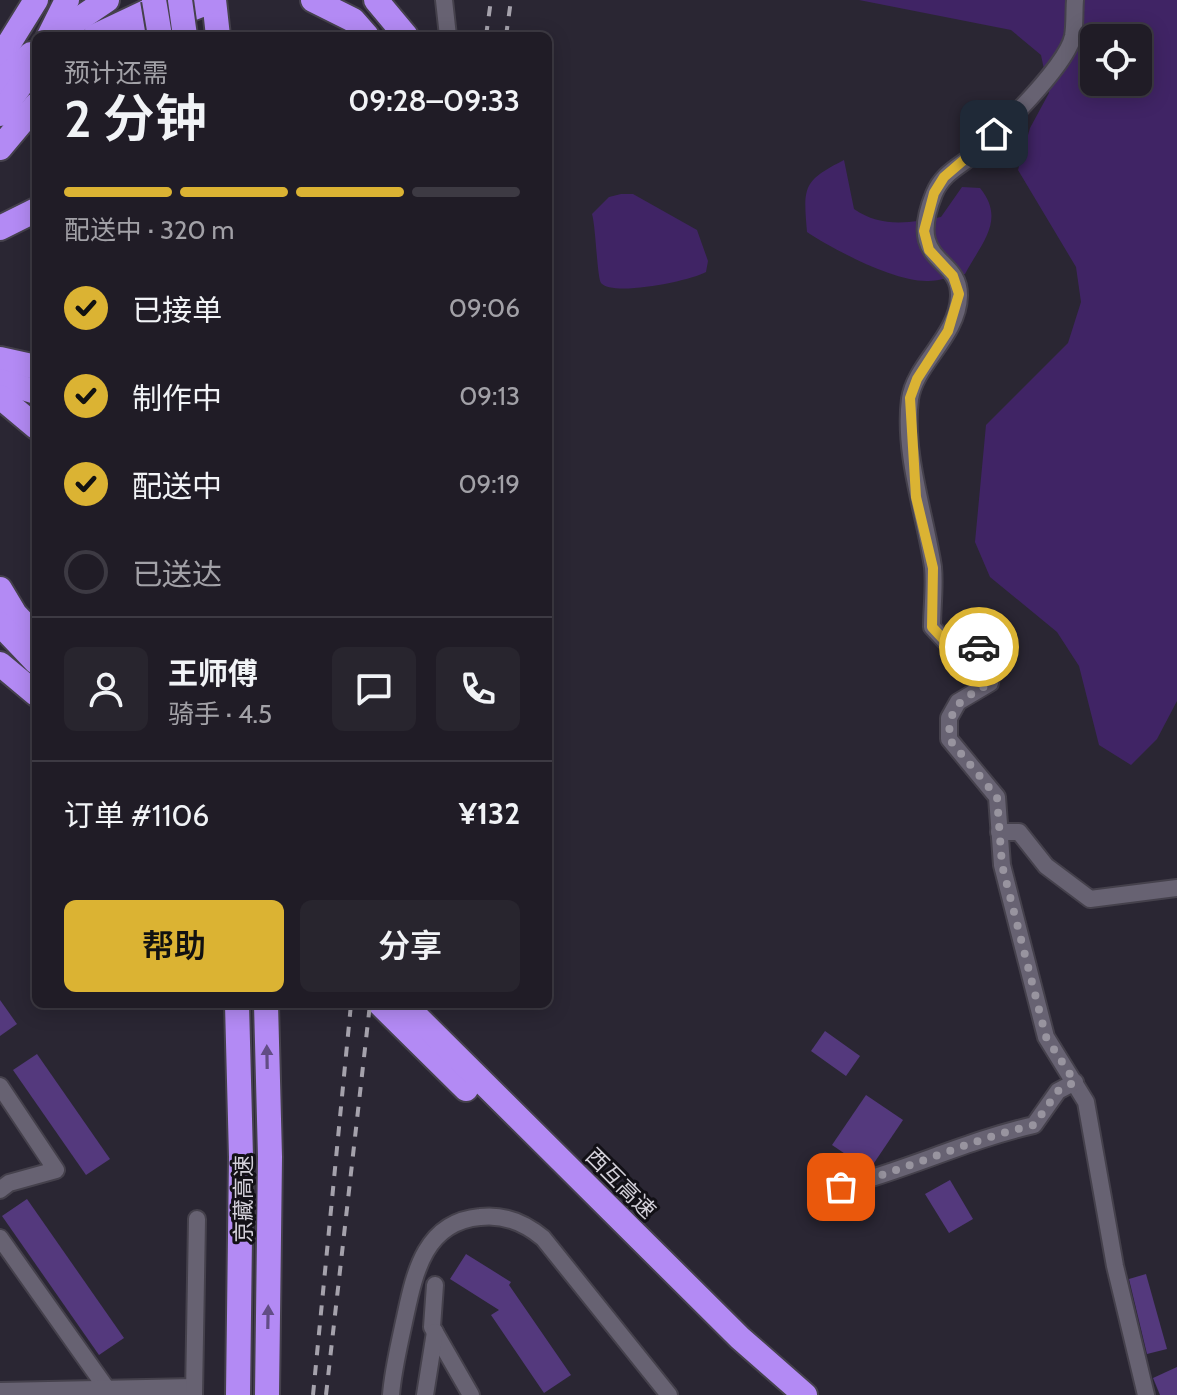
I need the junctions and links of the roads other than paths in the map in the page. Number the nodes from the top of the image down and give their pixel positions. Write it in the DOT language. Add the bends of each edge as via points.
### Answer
graph roads {
  1 [pos="36,0"];
  2 [pos="67,0"];
  3 [pos="107,0"];
  4 [pos="154,0"];
  5 [pos="172,0"];
  6 [pos="180,0"];
  7 [pos="214,0"];
  8 [pos="313,0"];
  9 [pos="352,0"];
  10 [pos="376,0"];
  11 [pos="444,0"];
  12 [pos="1075,0"];
  13 [pos="54,32"];
  14 [pos="58,32"];
  15 [pos="104,32"];
  16 [pos="140,32"];
  17 [pos="159,32"];
  18 [pos="184,32"];
  19 [pos="217,32"];
  20 [pos="364,32"];
  21 [pos="380,32"];
  22 [pos="403,32"];
  23 [pos="448,32"];
  24 [pos="32,56"];
  25 [pos="0,58"];
  26 [pos="32,68"];
  27 [pos="32,80"];
  28 [pos="3,99"];
  29 [pos="32,110"];
  30 [pos="0,148"];
  31 [pos="32,212"];
  32 [pos="0,228"];
  33 [pos="0,359"];
  34 [pos="32,366"];
  35 [pos="0,381"];
  36 [pos="32,391"];
  37 [pos="0,397"];
  38 [pos="32,424"];
  39 [pos="0,589"];
  40 [pos="0,624"];
  41 [pos="32,632"];
  42 [pos="32,658"];
  43 [pos="0,664"];
  44 [pos="32,691"];
  45 [pos="999,832"];
  46 [pos="1177,888"];
  47 [pos="237,1008"];
  48 [pos="266,1008"];
  49 [pos="384,1008"];
  50 [pos="408,1008"];
  51 [pos="1075,1082"];
  52 [pos="0,1086"];
  53 [pos="841,1187"];
  54 [pos="0,1190"];
  55 [pos="197,1219"];
  56 [pos="0,1238"];
  57 [pos="435,1285"];
  58 [pos="435,1332"];
  59 [pos="734,1343"];
  60 [pos="107,1389"];
  61 [pos="0,1391"];
  62 [pos="194,1391"];
  63 [pos="238,1395"];
  64 [pos="267,1395"];
  65 [pos="391,1395"];
  66 [pos="425,1395"];
  67 [pos="471,1395"];
  68 [pos="669,1395"];
  69 [pos="780,1395"];
  70 [pos="805,1395"];
  71 [pos="1146,1395"];
  1 -- 25 [label="highway"];
  2 -- 13 [label="highway"];
  3 -- 14 [label="highway"];
  4 -- 17 [label="highway, bridge"];
  5 -- 15 [label="highway"];
  6 -- 18 [label="highway, bridge"];
  7 -- 16 [label="highway"];
  7 -- 19 [label="highway"];
  8 -- 20 [label="highway" via="353,20"];
  9 -- 21 [label="highway"];
  10 -- 22 [label="highway"];
  11 -- 23 [label="street"];
  12 -- 45 [label="street" via="1073,37 1065,55 1015,114 944,177 924,231 929,250 953,276 959,294 948,331 910,398 916,497 933,568 932,627 945,641 981,647 993,663 990,683 958,702 949,718 949,739 997,797"];
  24 -- 28 [label="highway"];
  26 -- 28 [label="highway"];
  27 -- 28 [label="highway"];
  29 -- 30 [label="highway"];
  31 -- 32 [label="highway"];
  33 -- 34 [label="highway"];
  35 -- 36 [label="highway"];
  37 -- 38 [label="highway"];
  39 -- 41 [label="highway"];
  40 -- 42 [label="highway"];
  43 -- 44 [label="highway"];
  45 -- 46 [label="street" via="1019,832 1046,866 1090,899"];
  45 -- 51 [label="street" via="1002,865 1046,1037"];
  47 -- 63 [label="highway, 京藏高速"];
  64 -- 48 [label="highway, 京藏高速, one-way"];
  49 -- 59 [label="highway, 西互高速"];
  50 -- 59 [label="highway, 西互高速"];
  51 -- 53 [label="street" via="1058,1091 1034,1125"];
  51 -- 71 [label="street" via="1086,1102 1115,1266"];
  52 -- 54 [label="street" via="56,1170"];
  55 -- 62 [label="street"];
  56 -- 60 [label="street"];
  57 -- 58 [label="street"];
  58 -- 66 [label="street"];
  58 -- 67 [label="street"];
  59 -- 69 [label="highway, 西互高速"];
  59 -- 70 [label="highway, 西互高速"];
  60 -- 61 [label="street"];
  60 -- 62 [label="street"];
  65 -- 68 [label="street" via="419,1261 440,1233 483,1216 515,1221 543,1238"];
}
